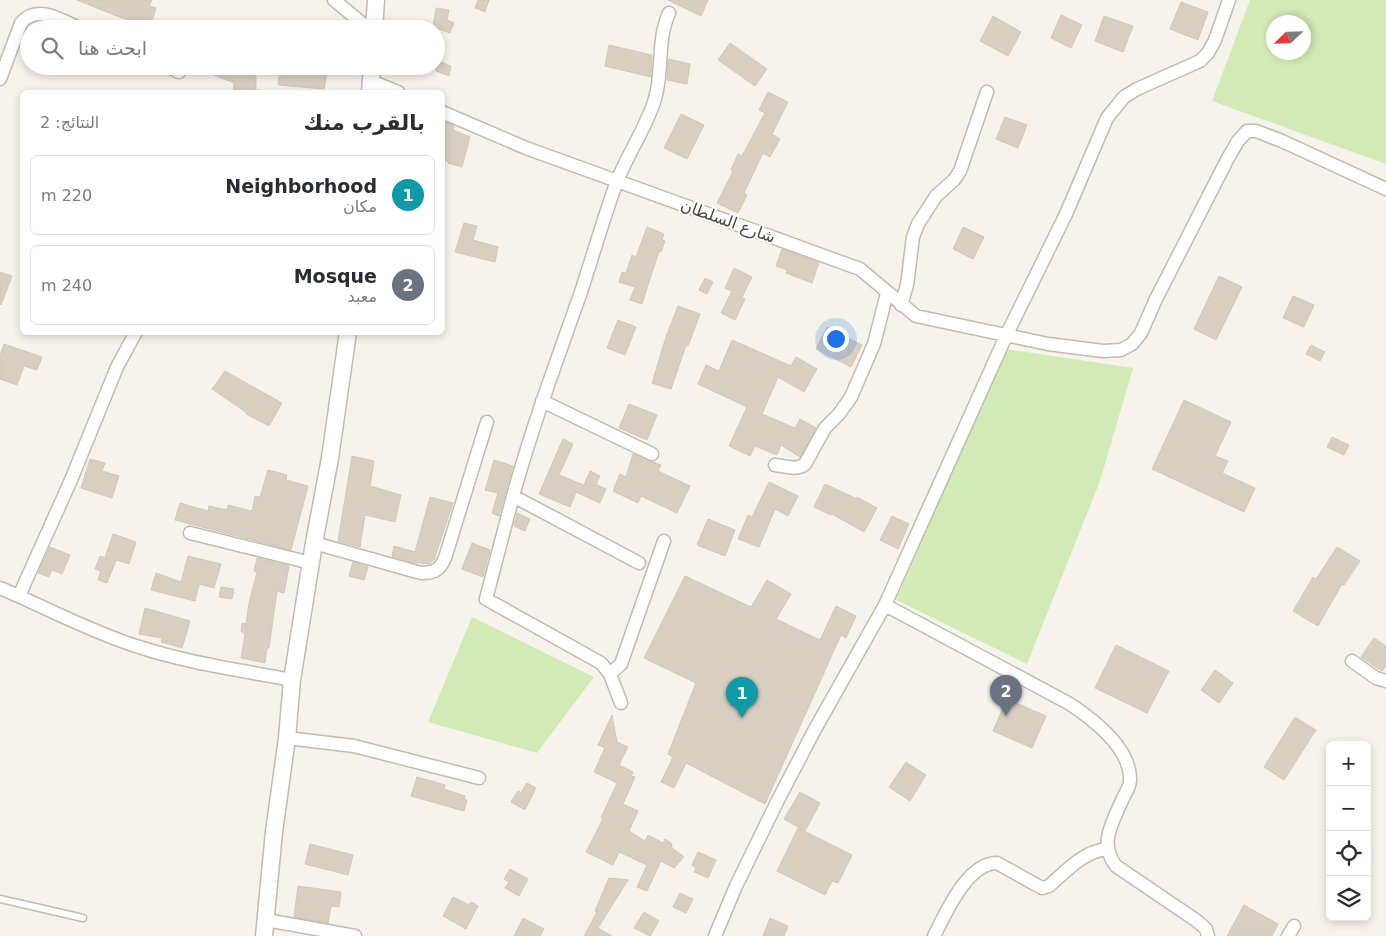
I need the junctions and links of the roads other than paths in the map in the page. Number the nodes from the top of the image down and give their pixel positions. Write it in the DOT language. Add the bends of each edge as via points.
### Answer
graph roads {
  1 [pos="334,0"];
  2 [pos="376,0"];
  3 [pos="1229,0"];
  4 [pos="669,13"];
  5 [pos="23,20"];
  6 [pos="62,20"];
  7 [pos="358,20"];
  8 [pos="375,20"];
  9 [pos="20,25"];
  10 [pos="0,79"];
  11 [pos="371,80"];
  12 [pos="394,90"];
  13 [pos="987,92"];
  14 [pos="445,113"];
  15 [pos="618,180"];
  16 [pos="1386,189"];
  17 [pos="887,293"];
  18 [pos="901,305"];
  19 [pos="134,335"];
  20 [pos="348,335"];
  21 [pos="1006,336"];
  22 [pos="542,401"];
  23 [pos="487,422"];
  24 [pos="652,454"];
  25 [pos="775,464"];
  26 [pos="513,496"];
  27 [pos="190,533"];
  28 [pos="664,541"];
  29 [pos="314,543"];
  30 [pos="311,563"];
  31 [pos="639,563"];
  32 [pos="0,588"];
  33 [pos="18,596"];
  34 [pos="885,605"];
  35 [pos="1352,661"];
  36 [pos="610,674"];
  37 [pos="292,680"];
  38 [pos="1386,681"];
  39 [pos="621,703"];
  40 [pos="287,738"];
  41 [pos="479,778"];
  42 [pos="1107,849"];
  43 [pos="0,899"];
  44 [pos="83,918"];
  45 [pos="265,928"];
  46 [pos="355,936"];
  47 [pos="715,936"];
  48 [pos="934,936"];
  49 [pos="1208,936"];
  1 -- 7 [label="street"];
  2 -- 8 [label="street"];
  3 -- 21 [label="street" via="1215,40 1200,61 1137,88 1124,97 1107,118 1066,214"];
  4 -- 15 [label="street" via="661,39 654,102"];
  5 -- 6 [label="street" via="38,13"];
  9 -- 10 [label="street"];
  11 -- 12 [label="street"];
  13 -- 18 [label="street" via="960,171 936,196 918,224 913,237 908,284"];
  14 -- 15 [label="street, شارع السلطان" via="526,148"];
  15 -- 17 [label="street, شارع السلطان" via="860,269"];
  15 -- 22 [label="street"];
  16 -- 21 [label="street, شارع السلطان" via="1282,141 1247,131 1227,160 1141,333 1132,344 1121,350 1104,351"];
  17 -- 18 [label="street, شارع السلطان"];
  17 -- 25 [label="street" via="874,344 851,397 825,428 806,464 795,468"];
  18 -- 21 [label="street, شارع السلطان" via="916,316"];
  19 -- 33 [label="street" via="117,367 71,480"];
  20 -- 29 [label="street"];
  21 -- 34 [label="street"];
  22 -- 24 [label="street"];
  22 -- 26 [label="street"];
  23 -- 29 [label="street" via="445,558 436,571 421,573"];
  26 -- 31 [label="street"];
  26 -- 36 [label="street" via="486,599 600,663"];
  27 -- 30 [label="street"];
  28 -- 36 [label="street" via="621,664"];
  29 -- 30 [label="street"];
  30 -- 37 [label="street"];
  32 -- 33 [label="street"];
  33 -- 37 [label="street" via="134,646 175,658"];
  34 -- 42 [label="street" via="1070,704 1107,733 1130,770 1130,783 1108,833"];
  34 -- 47 [label="street" via="777,802"];
  35 -- 38 [label="street"];
  36 -- 39 [label="street"];
  37 -- 40 [label="street"];
  40 -- 41 [label="street" via="354,746"];
  40 -- 45 [label="street"];
  42 -- 48 [label="street" via="1089,854 1042,888 997,863 981,867 957,895"];
  42 -- 49 [label="street" via="1116,866 1197,921 1206,929"];
  43 -- 44 [label="lane"];
  45 -- 46 [label="street"];
}
